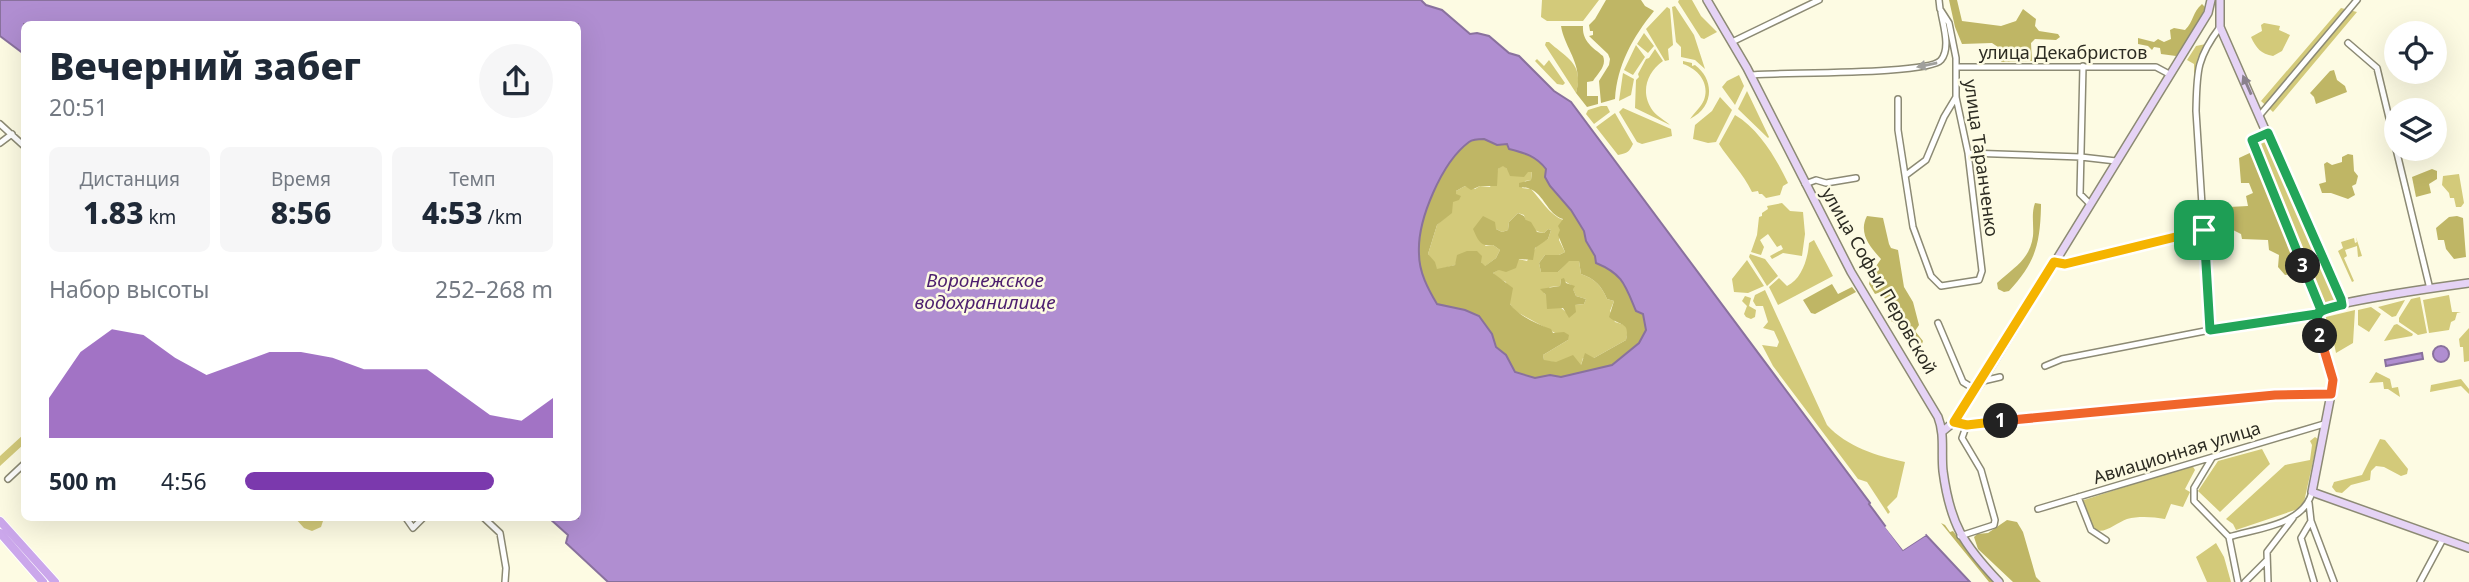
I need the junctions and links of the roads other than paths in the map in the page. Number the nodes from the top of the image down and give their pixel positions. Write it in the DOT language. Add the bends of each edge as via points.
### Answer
graph roads {
  1 [pos="1707,0"];
  2 [pos="1819,0"];
  3 [pos="1939,0"];
  4 [pos="2211,0"];
  5 [pos="2220,0"];
  6 [pos="2357,0"];
  7 [pos="1940,9"];
  8 [pos="2220,27"];
  9 [pos="1732,42"];
  10 [pos="2348,43"];
  11 [pos="2082,66"];
  12 [pos="1956,67"];
  13 [pos="2169,74"];
  14 [pos="1751,75"];
  15 [pos="1956,97"];
  16 [pos="2384,98"];
  17 [pos="1898,99"];
  18 [pos="2260,114"];
  19 [pos="0,124"];
  20 [pos="2268,133"];
  21 [pos="12,134"];
  22 [pos="0,143"];
  23 [pos="21,143"];
  24 [pos="1968,153"];
  25 [pos="2081,157"];
  26 [pos="2116,161"];
  27 [pos="2399,161"];
  28 [pos="1906,175"];
  29 [pos="1856,178"];
  30 [pos="1805,184"];
  31 [pos="2090,204"];
  32 [pos="2204,230"];
  33 [pos="2054,262"];
  34 [pos="2469,283"];
  35 [pos="2430,289"];
  36 [pos="2342,305"];
  37 [pos="2319,312"];
  38 [pos="1938,323"];
  39 [pos="2210,330"];
  40 [pos="2045,366"];
  41 [pos="2000,377"];
  42 [pos="1982,381"];
  43 [pos="1976,390"];
  44 [pos="2331,394"];
  45 [pos="1954,422"];
  46 [pos="2324,424"];
  47 [pos="1967,425"];
  48 [pos="1943,431"];
  49 [pos="2212,458"];
  50 [pos="21,467"];
  51 [pos="8,479"];
  52 [pos="2312,492"];
  53 [pos="2078,497"];
  54 [pos="2309,503"];
  55 [pos="2038,509"];
  56 [pos="2293,518"];
  57 [pos="0,521"];
  58 [pos="408,521"];
  59 [pos="421,521"];
  60 [pos="487,521"];
  61 [pos="2311,521"];
  62 [pos="0,533"];
  63 [pos="1960,536"];
  64 [pos="2229,537"];
  65 [pos="2443,539"];
  66 [pos="2106,540"];
  67 [pos="2469,548"];
  68 [pos="2267,560"];
  69 [pos="47,581"];
  70 [pos="505,582"];
  71 [pos="1999,582"];
  72 [pos="2238,582"];
  73 [pos="2245,582"];
  74 [pos="2268,582"];
  75 [pos="2314,582"];
  76 [pos="2334,582"];
  77 [pos="2420,582"];
  1 -- 9 [label="street, улица Софьи Перовской"];
  2 -- 9 [label="street"];
  3 -- 7 [label="street, улица Таранченко"];
  4 -- 13 [label="street" via="2208,13"];
  5 -- 8 [label="street"];
  6 -- 18 [label="street"];
  7 -- 12 [label="street, улица Таранченко" via="1949,23"];
  7 -- 14 [label="street, one-way" via="1946,45 1936,64"];
  18 -- 8 [label="street, one-way"];
  8 -- 32 [label="street" via="2204,49 2196,76"];
  9 -- 14 [label="street, улица Софьи Перовской"];
  10 -- 16 [label="street" via="2377,68"];
  11 -- 12 [label="street, улица Декабристов"];
  11 -- 13 [label="street, улица Декабристов" via="2156,67"];
  11 -- 25 [label="street"];
  12 -- 15 [label="street, улица Таранченко"];
  13 -- 26 [label="street"];
  14 -- 30 [label="street, улица Софьи Перовской"];
  15 -- 24 [label="street, улица Таранченко"];
  15 -- 28 [label="street" via="1926,160"];
  17 -- 28 [label="street"];
  18 -- 20 [label="street"];
  19 -- 21 [label="street"];
  20 -- 36 [label="street"];
  20 -- 37 [label="street" via="2252,140"];
  21 -- 22 [label="street"];
  21 -- 23 [label="street"];
  24 -- 25 [label="street"];
  24 -- 28 [label="street, улица Таранченко" via="1982,271 1979,280 1936,284 1916,238"];
  25 -- 26 [label="street"];
  25 -- 31 [label="street" via="2080,194"];
  26 -- 31 [label="street"];
  27 -- 35 [label="street"];
  29 -- 30 [label="street"];
  30 -- 48 [label="street, улица Софьи Перовской"];
  31 -- 33 [label="street"];
  32 -- 33 [label="street" via="2065,264"];
  32 -- 39 [label="street"];
  33 -- 42 [label="street"];
  34 -- 35 [label="street"];
  35 -- 36 [label="street"];
  36 -- 37 [label="street"];
  37 -- 39 [label="street"];
  37 -- 44 [label="street" via="2316,321 2333,380"];
  38 -- 43 [label="street" via="1963,382"];
  39 -- 40 [label="street"];
  41 -- 42 [label="street"];
  42 -- 43 [label="street"];
  43 -- 45 [label="street"];
  44 -- 46 [label="street"];
  44 -- 47 [label="street" via="2275,395"];
  45 -- 47 [label="street"];
  45 -- 48 [label="street"];
  46 -- 49 [label="street, Авиационная улица"];
  46 -- 52 [label="street"];
  47 -- 63 [label="street" via="1962,438 1981,470 1995,520 1994,525"];
  48 -- 63 [label="street, улица Софьи Перовской" via="1946,487"];
  49 -- 53 [label="street, Авиационная улица"];
  49 -- 64 [label="street" via="2194,488 2194,502"];
  50 -- 51 [label="street"];
  52 -- 54 [label="street"];
  52 -- 65 [label="street"];
  53 -- 55 [label="street, Авиационная улица"];
  53 -- 66 [label="street" via="2091,530"];
  54 -- 56 [label="street"];
  54 -- 61 [label="street"];
  56 -- 64 [label="street"];
  56 -- 68 [label="street" via="2270,546"];
  57 -- 69 [label="main road"];
  58 -- 59 [label="street" via="413,528"];
  60 -- 70 [label="street" via="500,533"];
  61 -- 75 [label="street" via="2301,538"];
  61 -- 76 [label="street"];
  62 -- 69 [label="main road"];
  63 -- 71 [label="street, улица Софьи Перовской"];
  64 -- 72 [label="street"];
  65 -- 67 [label="street"];
  65 -- 77 [label="street"];
  68 -- 73 [label="street"];
  68 -- 74 [label="street"];
}
